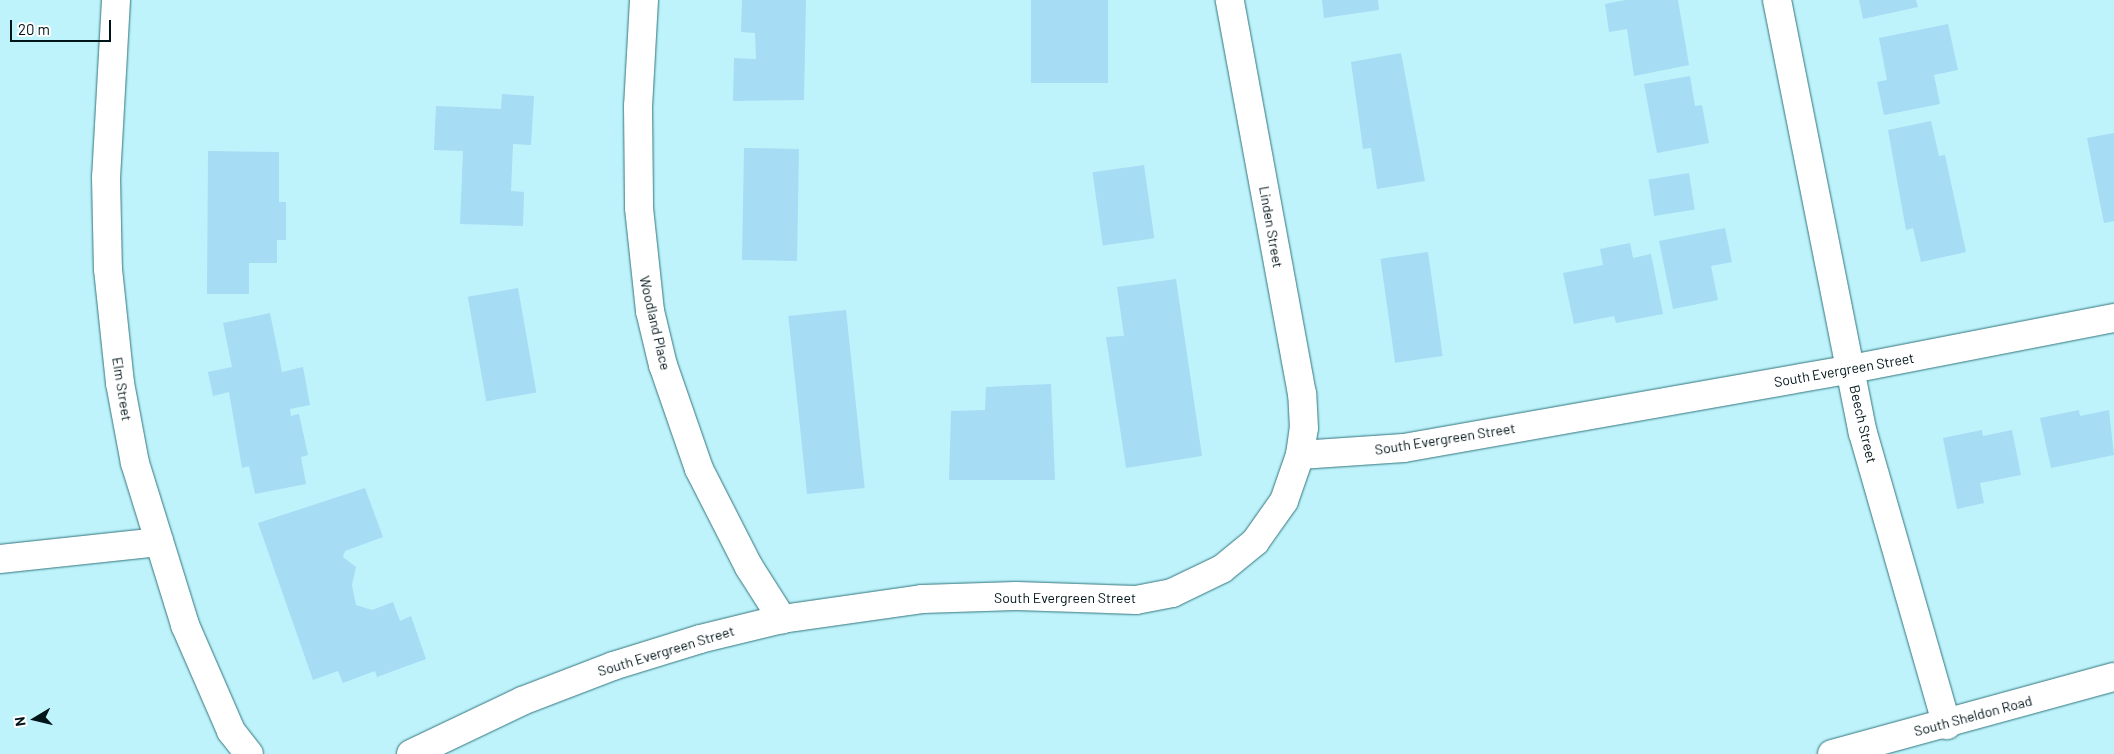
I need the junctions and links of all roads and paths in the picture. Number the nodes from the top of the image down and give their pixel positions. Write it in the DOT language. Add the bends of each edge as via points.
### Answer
graph roads {
  1 [pos="116,0"];
  2 [pos="644,0"];
  3 [pos="1230,0"];
  4 [pos="1777,0"];
  5 [pos="2114,318"];
  6 [pos="1851,369"];
  7 [pos="1300,455"];
  8 [pos="159,542"];
  9 [pos="0,559"];
  10 [pos="782,620"];
  11 [pos="2114,677"];
  12 [pos="1947,725"];
  13 [pos="249,754"];
  14 [pos="411,754"];
  15 [pos="1832,754"];
  1 -- 8 [label="street, Elm Street" via="106,177 108,269 120,383 130,437"];
  2 -- 10 [label="street, Woodland Place" via="638,106 639,208 650,311 666,373 699,469 749,567"];
  3 -- 7 [label="street, Linden Street" via="1302,394 1304,428"];
  4 -- 6 [label="street, Beech Street"];
  5 -- 6 [label="street, South Evergreen Street"];
  6 -- 7 [label="street, South Evergreen Street" via="1404,448"];
  6 -- 12 [label="street, Beech Street" via="1863,433"];
  7 -- 10 [label="street, South Evergreen Street" via="1284,501 1255,542 1222,569 1172,593 1136,600 1016,596 922,599"];
  8 -- 9 [label="street"];
  8 -- 13 [label="street, Elm Street" via="185,625 231,731"];
  10 -- 14 [label="street, South Evergreen Street" via="700,639 612,666 522,700"];
  11 -- 12 [label="street, South Sheldon Road"];
  12 -- 15 [label="street, South Sheldon Road"];
}
